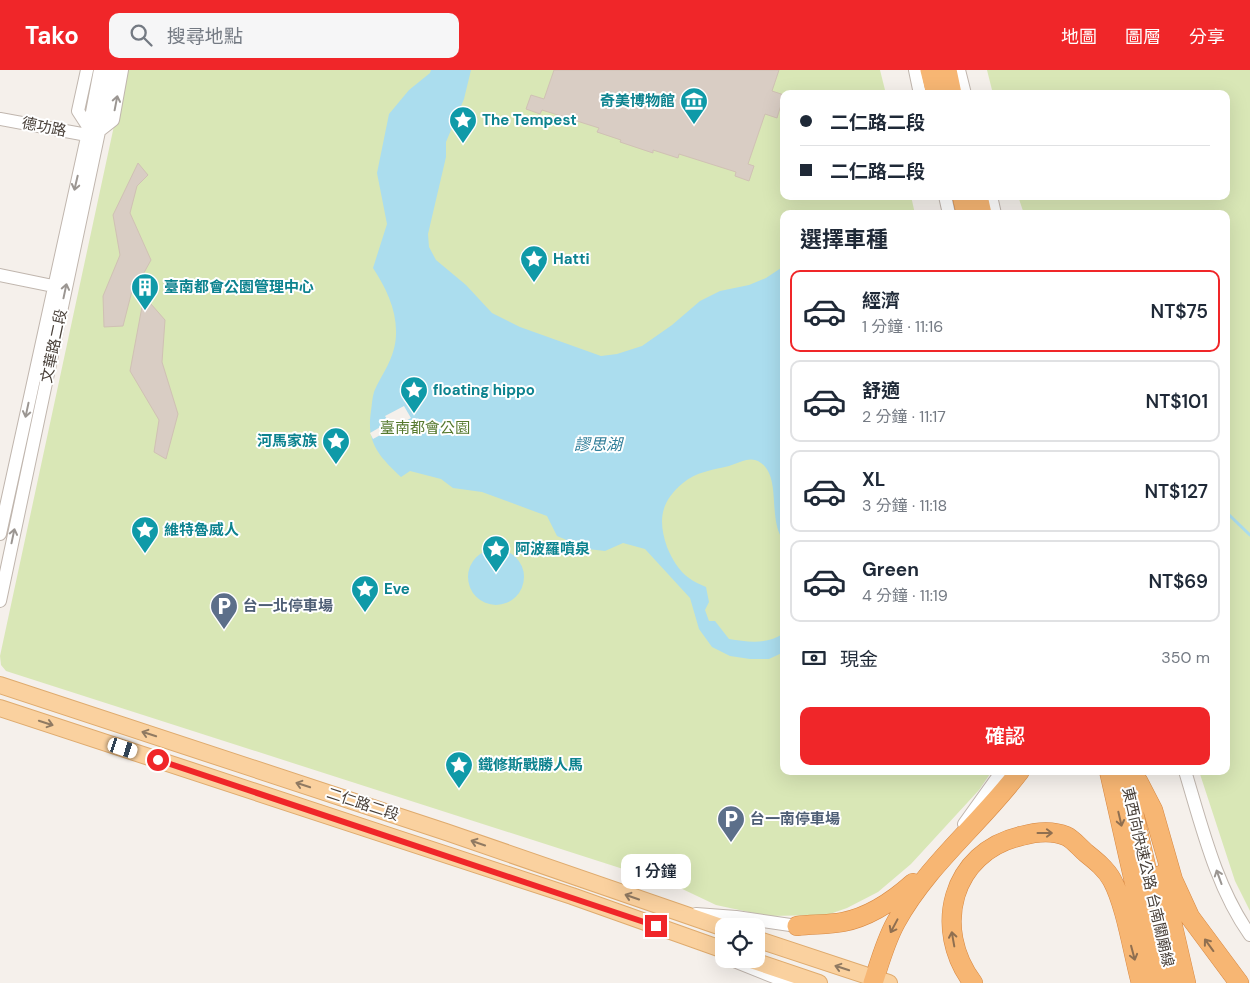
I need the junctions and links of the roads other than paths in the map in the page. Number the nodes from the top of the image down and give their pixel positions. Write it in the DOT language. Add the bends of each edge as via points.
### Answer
graph roads {
  1 [pos="87,70"];
  2 [pos="100,70"];
  3 [pos="112,70"];
  4 [pos="122,70"];
  5 [pos="915,70"];
  6 [pos="930,70"];
  7 [pos="947,70"];
  8 [pos="959,70"];
  9 [pos="102,89"];
  10 [pos="919,90"];
  11 [pos="935,90"];
  12 [pos="951,90"];
  13 [pos="964,90"];
  14 [pos="0,119"];
  15 [pos="92,131"];
  16 [pos="0,275"];
  17 [pos="53,286"];
  18 [pos="10,494"];
  19 [pos="0,534"];
  20 [pos="0,601"];
  21 [pos="0,685"];
  22 [pos="0,708"];
  23 [pos="999,775"];
  24 [pos="1017,775"];
  25 [pos="1110,775"];
  26 [pos="1133,775"];
  27 [pos="1133,775"];
  28 [pos="1134,775"];
  29 [pos="1185,775"];
  30 [pos="943,858"];
  31 [pos="572,896"];
  32 [pos="678,913"];
  33 [pos="715,925"];
  34 [pos="797,926"];
  35 [pos="1250,935"];
  36 [pos="765,942"];
  37 [pos="715,947"];
  38 [pos="715,954"];
  39 [pos="765,965"];
  40 [pos="752,968"];
  41 [pos="879,981"];
  42 [pos="789,983"];
  43 [pos="819,983"];
  44 [pos="973,983"];
  45 [pos="1141,983"];
  46 [pos="1157,983"];
  47 [pos="1173,983"];
  48 [pos="1186,983"];
  49 [pos="1239,983"];
  1 -- 15 [label="street" via="78,111"];
  2 -- 9 [label="street"];
  3 -- 9 [label="street"];
  15 -- 4 [label="street, one-way" via="113,120"];
  5 -- 10 [label="street"];
  6 -- 11 [label="highway"];
  7 -- 12 [label="highway"];
  8 -- 13 [label="street"];
  9 -- 15 [label="street, 文華路二段"];
  14 -- 15 [label="street, 德功路"];
  15 -- 17 [label="street, 文華路二段, one-way"];
  18 -- 15 [label="street, 文華路二段, one-way"];
  16 -- 17 [label="street"];
  17 -- 18 [label="street, 文華路二段, one-way"];
  18 -- 19 [label="street, 文華路二段"];
  20 -- 18 [label="street, 文華路二段, one-way"];
  32 -- 21 [label="main road, 二仁路二段, one-way" via="446,832"];
  22 -- 31 [label="main road, 二仁路二段, one-way"];
  23 -- 34 [label="street" via="954,836 927,866 898,890 862,908"];
  24 -- 30 [label="highway"];
  25 -- 46 [label="highway, 東西向快速公路 台南關廟線, one-way"];
  26 -- 47 [label="highway, 東西向快速公路 台南關廟線"];
  27 -- 48 [label="highway"];
  49 -- 28 [label="highway, one-way" via="1190,917 1173,880 1152,810"];
  35 -- 29 [label="street, one-way" via="1237,917 1220,881"];
  30 -- 34 [label="highway" via="895,899 877,909 844,922"];
  30 -- 41 [label="highway, one-way" via="896,921 886,942"];
  31 -- 37 [label="main road, 二仁路二段"];
  31 -- 38 [label="street" via="580,905"];
  32 -- 33 [label="main road, 二仁路二段"];
  32 -- 34 [label="street"];
  41 -- 36 [label="main road, one-way"];
  39 -- 43 [label="main road"];
  40 -- 42 [label="street"];
  44 -- 45 [label="highway, one-way" via="957,957 952,939 951,922 958,887 967,870 993,845 1017,836 1048,832 1067,836 1101,864 1112,880"];
}
